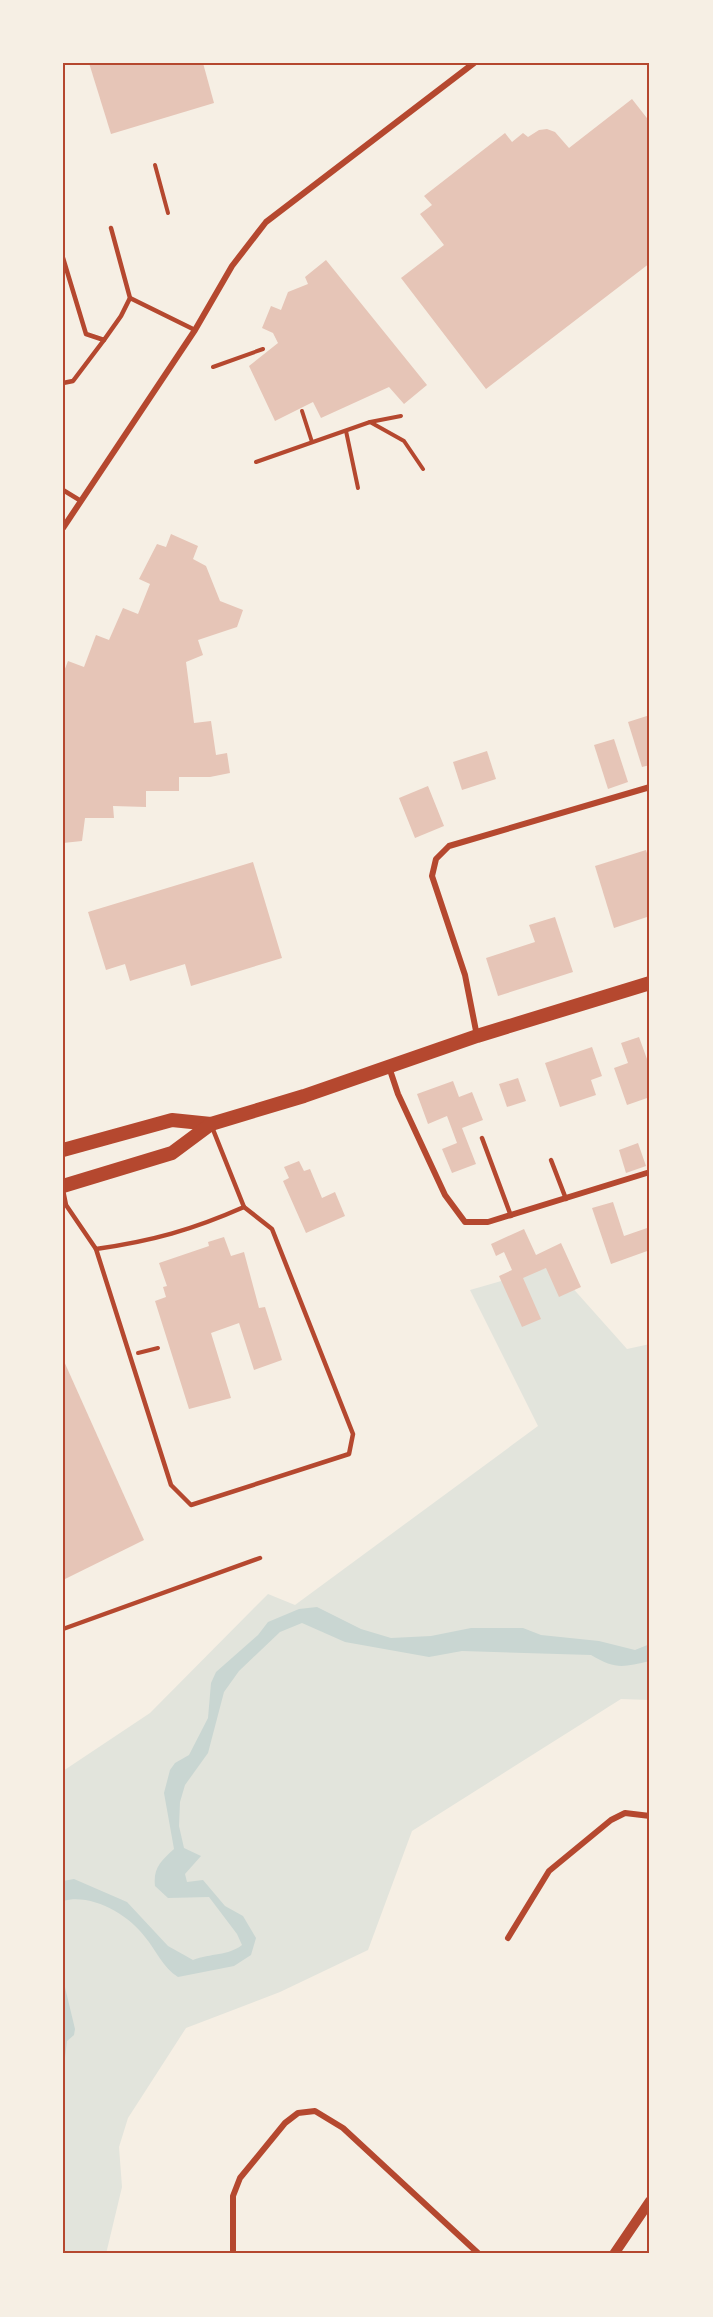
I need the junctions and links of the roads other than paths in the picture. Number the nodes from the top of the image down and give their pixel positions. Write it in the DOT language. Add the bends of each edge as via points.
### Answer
graph roads {
  1 [pos="474,63"];
  2 [pos="111,228"];
  3 [pos="63,258"];
  4 [pos="130,298"];
  5 [pos="195,330"];
  6 [pos="104,340"];
  7 [pos="63,383"];
  8 [pos="63,490"];
  9 [pos="82,502"];
  10 [pos="63,528"];
  11 [pos="650,787"];
  12 [pos="650,983"];
  13 [pos="477,1036"];
  14 [pos="389,1067"];
  15 [pos="211,1124"];
  16 [pos="482,1138"];
  17 [pos="63,1150"];
  18 [pos="551,1160"];
  19 [pos="650,1172"];
  20 [pos="63,1188"];
  21 [pos="566,1199"];
  22 [pos="244,1207"];
  23 [pos="511,1216"];
  24 [pos="96,1249"];
  25 [pos="260,1558"];
  26 [pos="63,1629"];
  27 [pos="650,1815"];
  28 [pos="508,1938"];
  29 [pos="650,2201"];
  30 [pos="233,2254"];
  31 [pos="479,2254"];
  32 [pos="614,2254"];
  1 -- 5 [label="street" via="266,222 232,266"];
  2 -- 4 [label="lane"];
  3 -- 6 [label="lane" via="86,334"];
  4 -- 5 [label="lane"];
  4 -- 6 [label="lane"];
  5 -- 9 [label="street"];
  6 -- 7 [label="lane" via="72,381"];
  8 -- 9 [label="lane"];
  9 -- 10 [label="street"];
  11 -- 13 [label="street" via="449,846 436,859 432,876 465,975"];
  12 -- 13 [label="main road"];
  13 -- 14 [label="main road"];
  14 -- 15 [label="main road"];
  14 -- 23 [label="street" via="398,1094 456,1212 465,1222 477,1223"];
  15 -- 17 [label="main road" via="172,1120"];
  15 -- 20 [label="main road" via="172,1153"];
  15 -- 22 [label="lane"];
  16 -- 23 [label="lane"];
  18 -- 21 [label="lane"];
  19 -- 21 [label="street"];
  20 -- 24 [label="lane" via="66,1205"];
  21 -- 23 [label="street"];
  22 -- 24 [label="lane" via="199,1227"];
  22 -- 24 [label="lane" via="272,1229 353,1434 349,1454 191,1505 171,1485"];
  25 -- 26 [label="lane"];
  27 -- 28 [label="street" via="625,1813 612,1820 549,1871"];
  29 -- 32 [label="street"];
  30 -- 31 [label="street" via="233,2196 240,2178 285,2123 298,2113 315,2111 343,2128"];
}
